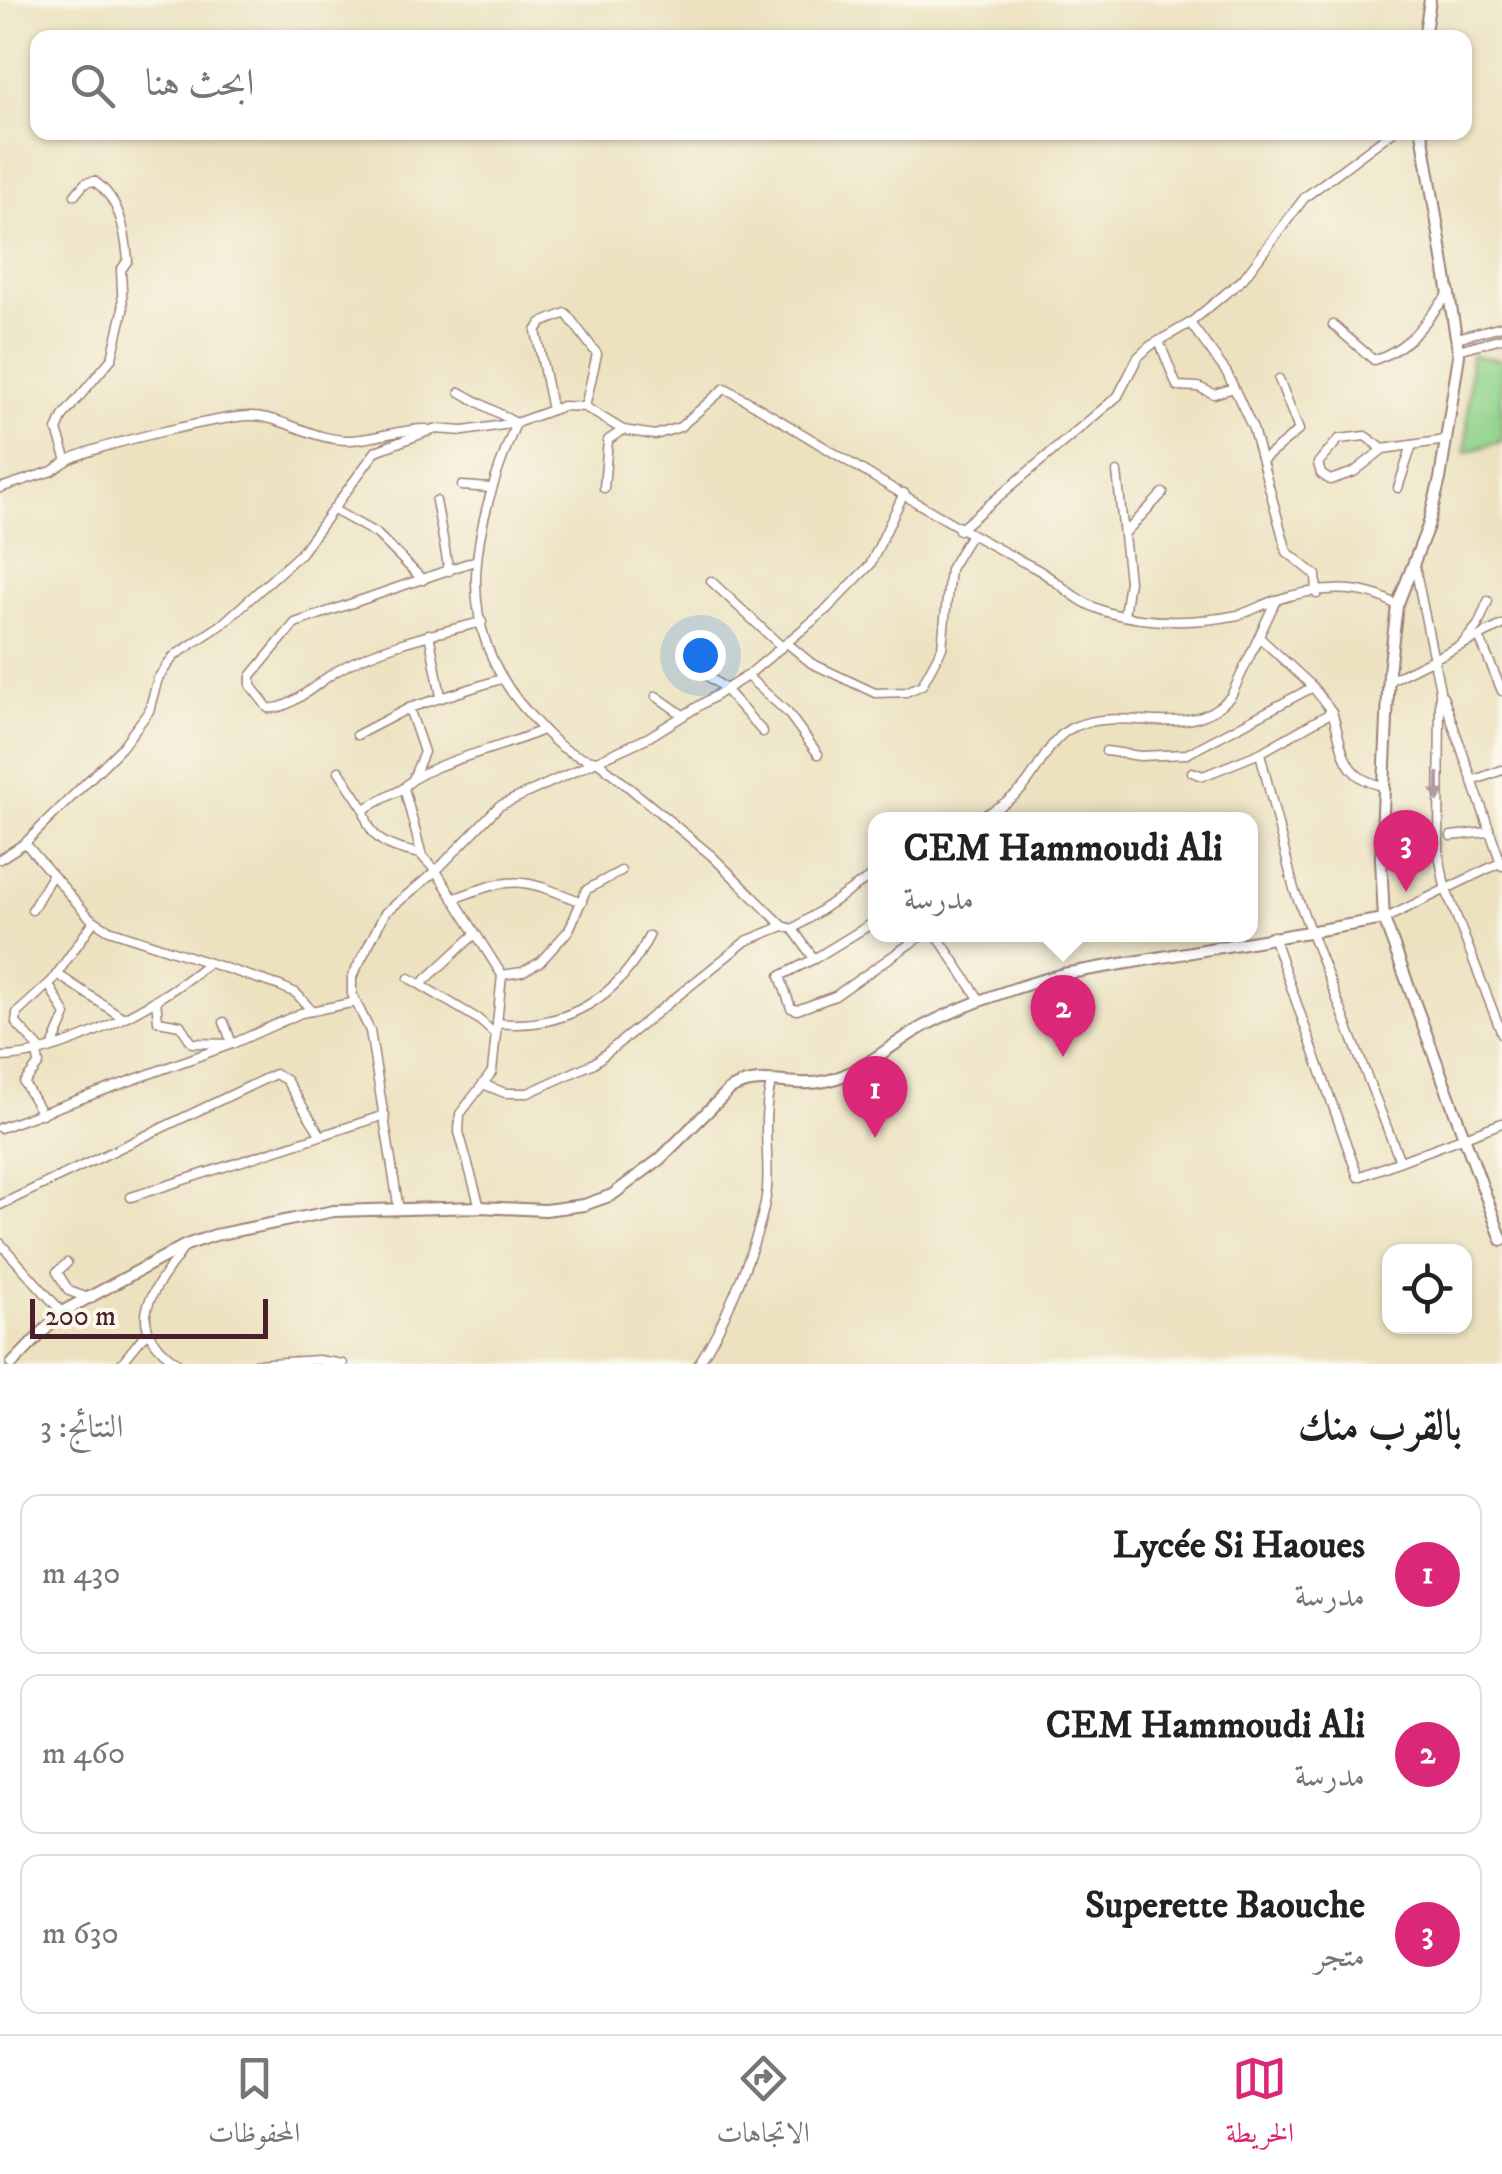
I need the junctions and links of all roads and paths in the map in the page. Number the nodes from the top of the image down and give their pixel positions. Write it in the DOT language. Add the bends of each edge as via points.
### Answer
graph roads {
  1 [pos="1430,0"];
  2 [pos="1425,30"];
  3 [pos="1381,140"];
  4 [pos="1423,140"];
  5 [pos="74,196"];
  6 [pos="1450,292"];
  7 [pos="1190,323"];
  8 [pos="1333,325"];
  9 [pos="1502,326"];
  10 [pos="1502,338"];
  11 [pos="1160,341"];
  12 [pos="1458,344"];
  13 [pos="1278,379"];
  14 [pos="1234,388"];
  15 [pos="460,392"];
  16 [pos="585,408"];
  17 [pos="552,410"];
  18 [pos="516,423"];
  19 [pos="434,429"];
  20 [pos="623,430"];
  21 [pos="1446,440"];
  22 [pos="1412,444"];
  23 [pos="1383,448"];
  24 [pos="1264,459"];
  25 [pos="67,460"];
  26 [pos="1117,472"];
  27 [pos="462,486"];
  28 [pos="0,488"];
  29 [pos="491,488"];
  30 [pos="604,488"];
  31 [pos="1398,488"];
  32 [pos="904,493"];
  33 [pos="1162,493"];
  34 [pos="436,501"];
  35 [pos="334,510"];
  36 [pos="959,530"];
  37 [pos="971,534"];
  38 [pos="1124,534"];
  39 [pos="476,560"];
  40 [pos="1414,562"];
  41 [pos="449,570"];
  42 [pos="423,580"];
  43 [pos="711,581"];
  44 [pos="1317,594"];
  45 [pos="1276,600"];
  46 [pos="1488,602"];
  47 [pos="1397,606"];
  48 [pos="1124,615"];
  49 [pos="482,622"];
  50 [pos="1502,625"];
  51 [pos="430,634"];
  52 [pos="1479,637"];
  53 [pos="1260,638"];
  54 [pos="784,645"];
  55 [pos="1460,646"];
  56 [pos="1436,658"];
  57 [pos="701,671"];
  58 [pos="747,676"];
  59 [pos="501,678"];
  60 [pos="1389,681"];
  61 [pos="723,687"];
  62 [pos="1314,687"];
  63 [pos="1440,690"];
  64 [pos="1502,692"];
  65 [pos="441,696"];
  66 [pos="656,696"];
  67 [pos="409,708"];
  68 [pos="1332,712"];
  69 [pos="682,714"];
  70 [pos="542,730"];
  71 [pos="764,732"];
  72 [pos="357,735"];
  73 [pos="1106,750"];
  74 [pos="1260,753"];
  75 [pos="818,754"];
  76 [pos="596,761"];
  77 [pos="1502,770"];
  78 [pos="338,771"];
  79 [pos="1192,772"];
  80 [pos="412,780"];
  81 [pos="1472,781"];
  82 [pos="1384,786"];
  83 [pos="404,788"];
  84 [pos="364,809"];
  85 [pos="987,812"];
  86 [pos="1488,832"];
  87 [pos="1451,836"];
  88 [pos="25,844"];
  89 [pos="421,854"];
  90 [pos="0,859"];
  91 [pos="1502,863"];
  92 [pos="436,871"];
  93 [pos="621,871"];
  94 [pos="52,874"];
  95 [pos="868,878"];
  96 [pos="1446,887"];
  97 [pos="453,899"];
  98 [pos="582,902"];
  99 [pos="32,910"];
  100 [pos="1384,919"];
  101 [pos="94,921"];
  102 [pos="868,926"];
  103 [pos="788,927"];
  104 [pos="1310,932"];
  105 [pos="474,935"];
  106 [pos="649,936"];
  107 [pos="1273,936"];
  108 [pos="1258,939"];
  109 [pos="912,942"];
  110 [pos="941,942"];
  111 [pos="1240,942"];
  112 [pos="814,959"];
  113 [pos="208,964"];
  114 [pos="57,974"];
  115 [pos="502,975"];
  116 [pos="409,978"];
  117 [pos="49,984"];
  118 [pos="421,984"];
  119 [pos="156,998"];
  120 [pos="980,1000"];
  121 [pos="356,1002"];
  122 [pos="312,1011"];
  123 [pos="122,1018"];
  124 [pos="224,1022"];
  125 [pos="497,1023"];
  126 [pos="1502,1034"];
  127 [pos="496,1035"];
  128 [pos="232,1044"];
  129 [pos="54,1045"];
  130 [pos="39,1050"];
  131 [pos="0,1057"];
  132 [pos="772,1080"];
  133 [pos="485,1085"];
  134 [pos="42,1114"];
  135 [pos="386,1116"];
  136 [pos="1502,1123"];
  137 [pos="0,1128"];
  138 [pos="320,1134"];
  139 [pos="1464,1136"];
  140 [pos="1400,1161"];
  141 [pos="131,1197"];
  142 [pos="0,1205"];
  143 [pos="480,1207"];
  144 [pos="400,1210"];
  145 [pos="1502,1240"];
  146 [pos="0,1242"];
  147 [pos="186,1245"];
  148 [pos="67,1263"];
  149 [pos="91,1299"];
  150 [pos="62,1312"];
  151 [pos="146,1334"];
  152 [pos="12,1364"];
  153 [pos="121,1364"];
  154 [pos="179,1364"];
  155 [pos="255,1364"];
  156 [pos="343,1364"];
  157 [pos="698,1364"];
  1 -- 2 [label="main road"];
  3 -- 7 [label="street" via="1305,197 1243,279"];
  4 -- 6 [label="main road"];
  5 -- 25 [label="street" via="94,181 110,195 128,260 112,358 58,430"];
  6 -- 8 [label="street" via="1420,334 1374,360"];
  6 -- 12 [label="main road"];
  7 -- 11 [label="street"];
  7 -- 14 [label="street"];
  9 -- 12 [label="street"];
  10 -- 12 [label="street"];
  11 -- 14 [label="street" via="1177,386 1214,394"];
  11 -- 36 [label="street" via="1138,357 1118,396"];
  12 -- 21 [label="main road"];
  13 -- 24 [label="street" via="1299,430"];
  14 -- 24 [label="street"];
  15 -- 18 [label="street"];
  16 -- 17 [label="street"];
  16 -- 17 [label="street" via="597,354 566,313 536,331"];
  16 -- 20 [label="street"];
  17 -- 18 [label="street"];
  18 -- 19 [label="street" via="464,432"];
  18 -- 29 [label="street"];
  19 -- 25 [label="street" via="347,440 253,416 164,431"];
  19 -- 35 [label="street" via="376,451"];
  20 -- 30 [label="street" via="608,440"];
  20 -- 32 [label="street" via="655,435 680,426 725,388"];
  21 -- 22 [label="street"];
  21 -- 40 [label="main road"];
  22 -- 23 [label="street"];
  22 -- 31 [label="street"];
  23 -- 23 [label="street" via="1341,478 1321,474 1318,463 1339,439 1365,436"];
  24 -- 44 [label="street" via="1287,552 1316,576"];
  25 -- 28 [label="street"];
  26 -- 38 [label="street"];
  27 -- 29 [label="street"];
  29 -- 39 [label="street"];
  32 -- 36 [label="street"];
  32 -- 54 [label="street" via="870,566"];
  33 -- 38 [label="street"];
  34 -- 41 [label="street"];
  35 -- 42 [label="street" via="377,534"];
  35 -- 88 [label="street" via="300,554 221,625 174,656 158,678 149,711 121,748"];
  36 -- 37 [label="street"];
  37 -- 48 [label="street" via="1037,569 1072,598"];
  37 -- 54 [label="street" via="950,569 947,629 922,684 875,694"];
  38 -- 48 [label="street"];
  39 -- 41 [label="street"];
  39 -- 49 [label="street"];
  40 -- 47 [label="main road"];
  40 -- 56 [label="street"];
  41 -- 42 [label="street"];
  42 -- 51 [label="street" via="295,623 251,676 251,686 268,708 282,708 340,668"];
  43 -- 54 [label="street"];
  44 -- 45 [label="street"];
  44 -- 47 [label="street" via="1350,588"];
  45 -- 48 [label="street" via="1241,614 1177,622"];
  45 -- 53 [label="street"];
  46 -- 55 [label="street"];
  47 -- 60 [label="main road"];
  49 -- 51 [label="street"];
  49 -- 59 [label="street"];
  50 -- 52 [label="street"];
  51 -- 65 [label="street"];
  52 -- 55 [label="street"];
  52 -- 64 [label="street"];
  53 -- 62 [label="street"];
  53 -- 85 [label="street" via="1221,707 1173,724 1076,726 1062,734 1022,789"];
  54 -- 58 [label="street"];
  55 -- 56 [label="street"];
  56 -- 60 [label="street"];
  56 -- 63 [label="street"];
  57 -- 61 [label="street"];
  58 -- 61 [label="street"];
  58 -- 75 [label="street" via="788,713"];
  59 -- 65 [label="street"];
  59 -- 70 [label="street"];
  60 -- 82 [label="main road"];
  61 -- 69 [label="street"];
  61 -- 71 [label="street"];
  62 -- 68 [label="street"];
  62 -- 73 [label="street" via="1187,754"];
  63 -- 81 [label="street"];
  63 -- 96 [label="street, one-way" via="1438,837"];
  65 -- 67 [label="street"];
  66 -- 69 [label="street"];
  67 -- 72 [label="street"];
  67 -- 80 [label="street" via="424,752"];
  68 -- 74 [label="street"];
  68 -- 82 [label="street" via="1346,766 1357,778"];
  69 -- 76 [label="street"];
  70 -- 76 [label="street" via="556,746"];
  70 -- 80 [label="street"];
  74 -- 79 [label="street" via="1203,776"];
  74 -- 104 [label="street"];
  76 -- 92 [label="street" via="500,806"];
  76 -- 103 [label="street"];
  77 -- 81 [label="street"];
  78 -- 84 [label="street"];
  80 -- 83 [label="street"];
  81 -- 86 [label="street"];
  82 -- 100 [label="main road"];
  83 -- 84 [label="street"];
  83 -- 89 [label="street"];
  84 -- 89 [label="street" via="374,837"];
  86 -- 87 [label="street"];
  86 -- 91 [label="street"];
  88 -- 90 [label="street"];
  88 -- 94 [label="street"];
  89 -- 92 [label="street"];
  91 -- 96 [label="street"];
  92 -- 97 [label="street"];
  92 -- 121 [label="street" via="385,913 352,977"];
  93 -- 98 [label="street" via="586,890"];
  94 -- 99 [label="street"];
  94 -- 101 [label="street"];
  95 -- 103 [label="street"];
  96 -- 100 [label="street"];
  96 -- 126 [label="street"];
  97 -- 98 [label="street" via="521,880"];
  97 -- 105 [label="street"];
  98 -- 115 [label="street" via="569,930 540,962"];
  100 -- 104 [label="main road"];
  100 -- 139 [label="main road"];
  101 -- 113 [label="street"];
  101 -- 114 [label="street"];
  102 -- 112 [label="street"];
  103 -- 112 [label="street"];
  103 -- 133 [label="street" via="746,942 594,1063 528,1093"];
  104 -- 107 [label="main road"];
  104 -- 140 [label="street"];
  105 -- 115 [label="street"];
  105 -- 118 [label="street"];
  106 -- 125 [label="street" via="632,965 574,1016 528,1026"];
  107 -- 108 [label="main road"];
  107 -- 140 [label="street" via="1358,1177"];
  109 -- 112 [label="street" via="834,996 794,1010 780,976"];
  110 -- 120 [label="street"];
  111 -- 120 [label="main road" via="1063,974"];
  113 -- 119 [label="street"];
  113 -- 122 [label="street" via="280,986"];
  114 -- 117 [label="street"];
  114 -- 123 [label="street"];
  115 -- 125 [label="street"];
  116 -- 118 [label="street"];
  117 -- 129 [label="street" via="66,1014"];
  117 -- 130 [label="street" via="17,1014 16,1023"];
  118 -- 127 [label="street"];
  119 -- 123 [label="street"];
  119 -- 128 [label="street" via="158,1021 180,1026 192,1044"];
  120 -- 132 [label="main road" via="927,1024 850,1073 813,1083"];
  121 -- 122 [label="street"];
  121 -- 135 [label="street" via="370,1031"];
  122 -- 128 [label="street"];
  123 -- 129 [label="street"];
  124 -- 128 [label="street"];
  125 -- 127 [label="street"];
  127 -- 133 [label="street"];
  128 -- 134 [label="street"];
  129 -- 130 [label="street"];
  130 -- 131 [label="street"];
  130 -- 134 [label="street" via="39,1064 24,1084"];
  132 -- 143 [label="main road" via="745,1080 729,1090 660,1159 612,1195 545,1210"];
  132 -- 157 [label="street" via="764,1110 766,1194 724,1317"];
  133 -- 143 [label="street" via="460,1114 459,1132"];
  134 -- 137 [label="street"];
  135 -- 138 [label="street"];
  135 -- 144 [label="street"];
  136 -- 139 [label="street"];
  138 -- 141 [label="street"];
  138 -- 142 [label="street" via="286,1080 275,1074"];
  139 -- 140 [label="street"];
  139 -- 145 [label="main road"];
  143 -- 144 [label="main road"];
  144 -- 147 [label="main road" via="334,1211"];
  146 -- 150 [label="street"];
  147 -- 149 [label="main road"];
  147 -- 151 [label="street" via="145,1314"];
  148 -- 149 [label="street" via="58,1268 63,1286"];
  149 -- 150 [label="main road"];
  150 -- 152 [label="main road"];
  151 -- 153 [label="street"];
  151 -- 154 [label="street"];
  155 -- 156 [label="street"];
}
